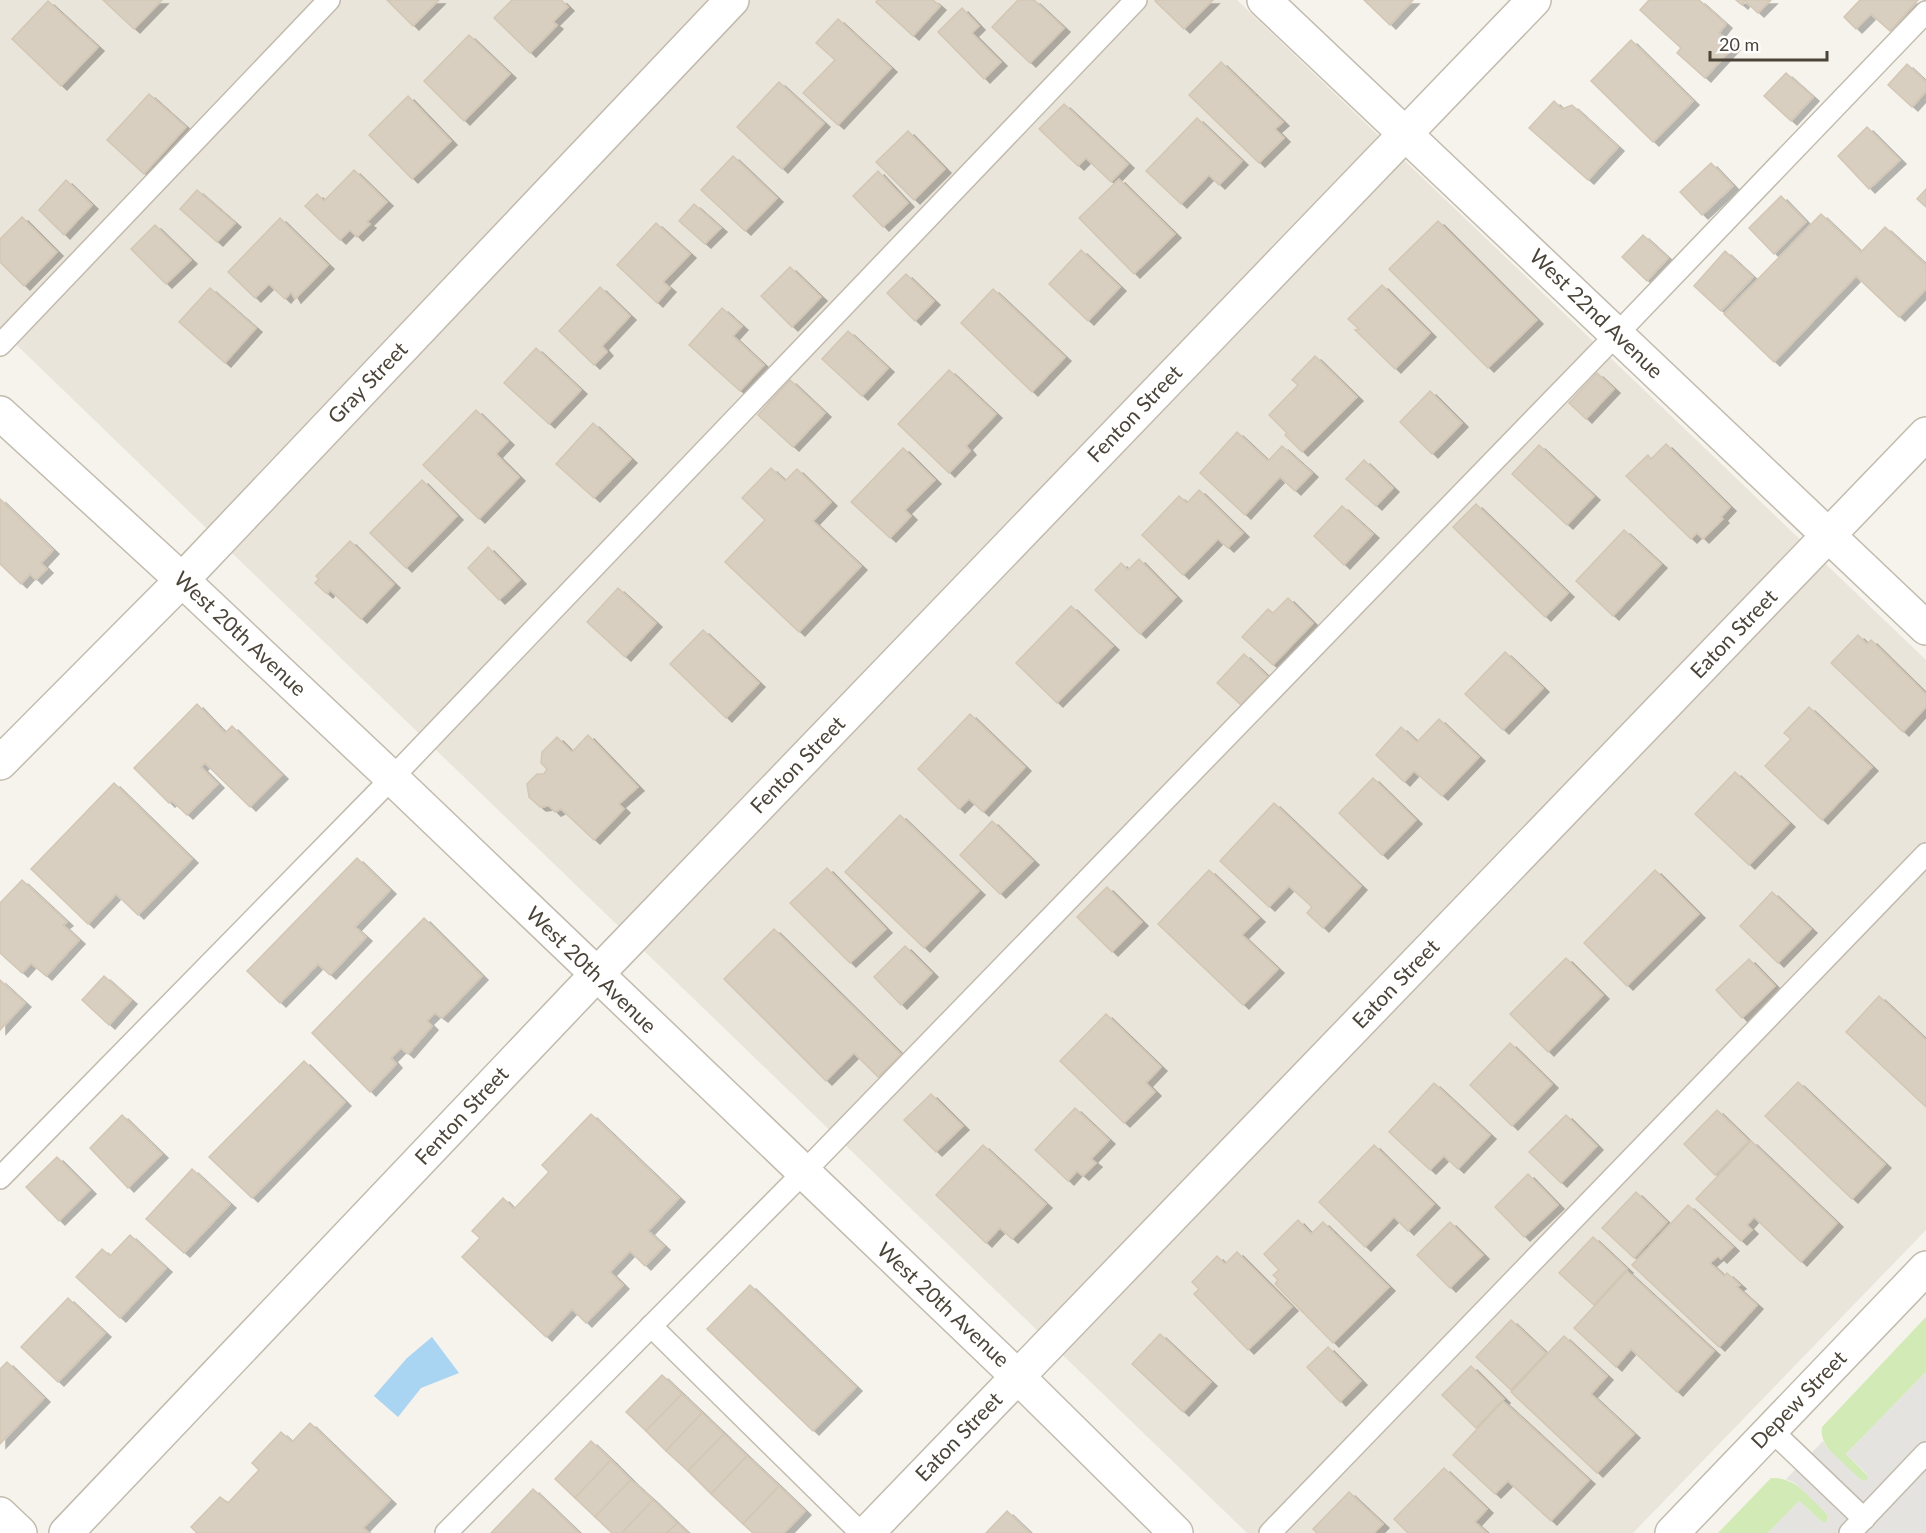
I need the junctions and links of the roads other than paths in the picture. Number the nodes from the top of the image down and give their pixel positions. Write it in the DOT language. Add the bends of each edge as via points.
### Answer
graph roads {
  1 [pos="329,0"];
  2 [pos="732,0"];
  3 [pos="1136,0"];
  4 [pos="1264,0"];
  5 [pos="1534,0"];
  6 [pos="1926,12"];
  7 [pos="1406,133"];
  8 [pos="1617,334"];
  9 [pos="0,345"];
  10 [pos="0,413"];
  11 [pos="1926,434"];
  12 [pos="1829,535"];
  13 [pos="182,580"];
  14 [pos="1926,628"];
  15 [pos="0,763"];
  16 [pos="392,778"];
  17 [pos="1926,854"];
  18 [pos="596,975"];
  19 [pos="803,1173"];
  20 [pos="0,1178"];
  21 [pos="1926,1268"];
  22 [pos="651,1326"];
  23 [pos="1017,1376"];
  24 [pos="1771,1430"];
  25 [pos="1926,1453"];
  26 [pos="0,1514"];
  27 [pos="1857,1526"];
  28 [pos="20,1533"];
  29 [pos="66,1533"];
  30 [pos="446,1533"];
  31 [pos="861,1533"];
  32 [pos="867,1533"];
  33 [pos="1176,1533"];
  34 [pos="1270,1533"];
  35 [pos="1672,1533"];
  1 -- 9 [label="lane"];
  2 -- 13 [label="street, Gray Street"];
  3 -- 16 [label="lane"];
  4 -- 7 [label="street, West 22nd Avenue"];
  5 -- 7 [label="street, Fenton Street"];
  6 -- 8 [label="lane"];
  7 -- 8 [label="street, West 22nd Avenue"];
  7 -- 18 [label="street, Fenton Street"];
  8 -- 12 [label="street, West 22nd Avenue"];
  8 -- 19 [label="lane"];
  10 -- 13 [label="street, West 20th Avenue"];
  11 -- 12 [label="street, Eaton Street"];
  12 -- 14 [label="street, West 22nd Avenue"];
  12 -- 23 [label="street, Eaton Street"];
  13 -- 15 [label="street, Gray Street"];
  13 -- 16 [label="street, West 20th Avenue"];
  16 -- 18 [label="street, West 20th Avenue"];
  16 -- 20 [label="lane"];
  17 -- 34 [label="lane"];
  18 -- 19 [label="street, West 20th Avenue"];
  18 -- 29 [label="street, Fenton Street"];
  19 -- 22 [label="lane"];
  19 -- 23 [label="street, West 20th Avenue"];
  21 -- 24 [label="street, Depew Street"];
  22 -- 30 [label="lane"];
  22 -- 31 [label="lane"];
  23 -- 32 [label="street, Eaton Street"];
  23 -- 33 [label="street, West 20th Avenue"];
  24 -- 27 [label="lane"];
  24 -- 35 [label="street, Depew Street"];
  25 -- 27 [label="lane"];
  26 -- 28 [label="street"];
}
